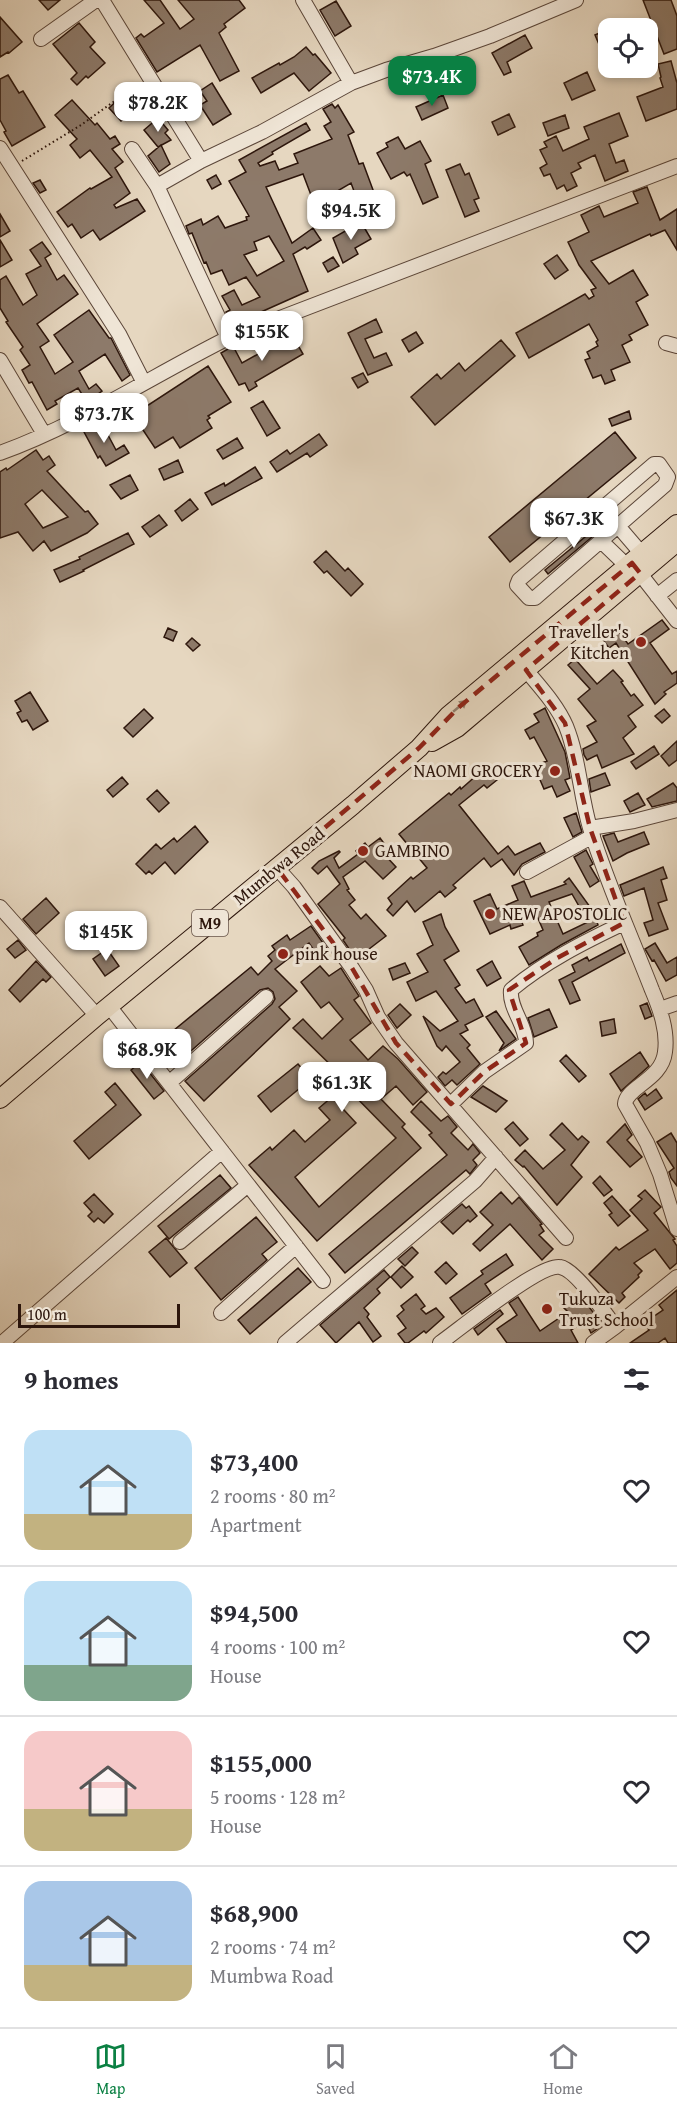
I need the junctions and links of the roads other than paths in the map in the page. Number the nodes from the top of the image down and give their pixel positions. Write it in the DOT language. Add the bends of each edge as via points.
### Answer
graph roads {
  1 [pos="96,0"];
  2 [pos="102,0"];
  3 [pos="303,0"];
  4 [pos="576,0"];
  5 [pos="41,39"];
  6 [pos="351,83"];
  7 [pos="0,148"];
  8 [pos="132,149"];
  9 [pos="201,161"];
  10 [pos="677,165"];
  11 [pos="157,186"];
  12 [pos="228,338"];
  13 [pos="0,360"];
  14 [pos="144,383"];
  15 [pos="44,434"];
  16 [pos="0,453"];
  17 [pos="677,525"];
  18 [pos="618,526"];
  19 [pos="601,541"];
  20 [pos="677,542"];
  21 [pos="635,564"];
  22 [pos="677,580"];
  23 [pos="657,596"];
  24 [pos="677,621"];
  25 [pos="526,670"];
  26 [pos="419,748"];
  27 [pos="677,810"];
  28 [pos="591,832"];
  29 [pos="277,868"];
  30 [pos="527,872"];
  31 [pos="0,907"];
  32 [pos="624,923"];
  33 [pos="266,998"];
  34 [pos="677,1003"];
  35 [pos="660,1009"];
  36 [pos="103,1011"];
  37 [pos="168,1083"];
  38 [pos="0,1099"];
  39 [pos="451,1104"];
  40 [pos="222,1151"];
  41 [pos="496,1157"];
  42 [pos="248,1185"];
  43 [pos="677,1229"];
  44 [pos="566,1238"];
  45 [pos="180,1242"];
  46 [pos="296,1246"];
  47 [pos="677,1277"];
  48 [pos="323,1281"];
  49 [pos="221,1313"];
  50 [pos="615,1327"];
  51 [pos="2,1343"];
  52 [pos="285,1343"];
  53 [pos="440,1343"];
  54 [pos="593,1343"];
  1 -- 5 [label="street"];
  2 -- 9 [label="street"];
  3 -- 6 [label="street"];
  4 -- 6 [label="street" via="490,36"];
  6 -- 9 [label="street"];
  7 -- 14 [label="street" via="119,334"];
  8 -- 11 [label="street"];
  9 -- 11 [label="street"];
  10 -- 12 [label="street"];
  11 -- 12 [label="street"];
  12 -- 14 [label="street"];
  13 -- 15 [label="street"];
  14 -- 15 [label="street"];
  15 -- 16 [label="street"];
  17 -- 21 [label="main road, Mumbwa Road / M9"];
  18 -- 19 [label="street"];
  18 -- 19 [label="street" via="665,484 668,477 659,464 654,464 517,585 529,598 535,598"];
  18 -- 21 [label="street"];
  19 -- 21 [label="street"];
  20 -- 21 [label="main road, Mumbwa Road / M9"];
  21 -- 23 [label="street"];
  21 -- 25 [label="main road, Mumbwa Road / M9"];
  26 -- 21 [label="main road, Mumbwa Road / M9, one-way" via="453,712"];
  22 -- 23 [label="street"];
  23 -- 24 [label="street"];
  25 -- 26 [label="main road, Mumbwa Road / M9" via="457,728"];
  25 -- 28 [label="street" via="565,723"];
  26 -- 29 [label="main road, Mumbwa Road / M9"];
  27 -- 28 [label="street"];
  28 -- 30 [label="street"];
  28 -- 32 [label="street"];
  29 -- 36 [label="main road, Mumbwa Road / M9"];
  29 -- 39 [label="street" via="352,968 396,1043"];
  31 -- 36 [label="street"];
  32 -- 35 [label="street"];
  32 -- 39 [label="street" via="557,958 511,990 526,1043 484,1072"];
  33 -- 37 [label="street"];
  34 -- 35 [label="street"];
  35 -- 43 [label="street" via="665,1052 661,1066 628,1095 625,1104 660,1174"];
  36 -- 37 [label="street"];
  36 -- 38 [label="main road, Mumbwa Road / M9"];
  37 -- 40 [label="street"];
  39 -- 41 [label="street"];
  40 -- 42 [label="street"];
  40 -- 51 [label="street"];
  41 -- 44 [label="street"];
  41 -- 52 [label="street" via="475,1181"];
  42 -- 45 [label="street"];
  42 -- 46 [label="street"];
  46 -- 48 [label="street"];
  46 -- 49 [label="street"];
  47 -- 50 [label="street"];
  50 -- 53 [label="street" via="570,1272 559,1266 525,1280"];
  50 -- 54 [label="street"];
}
